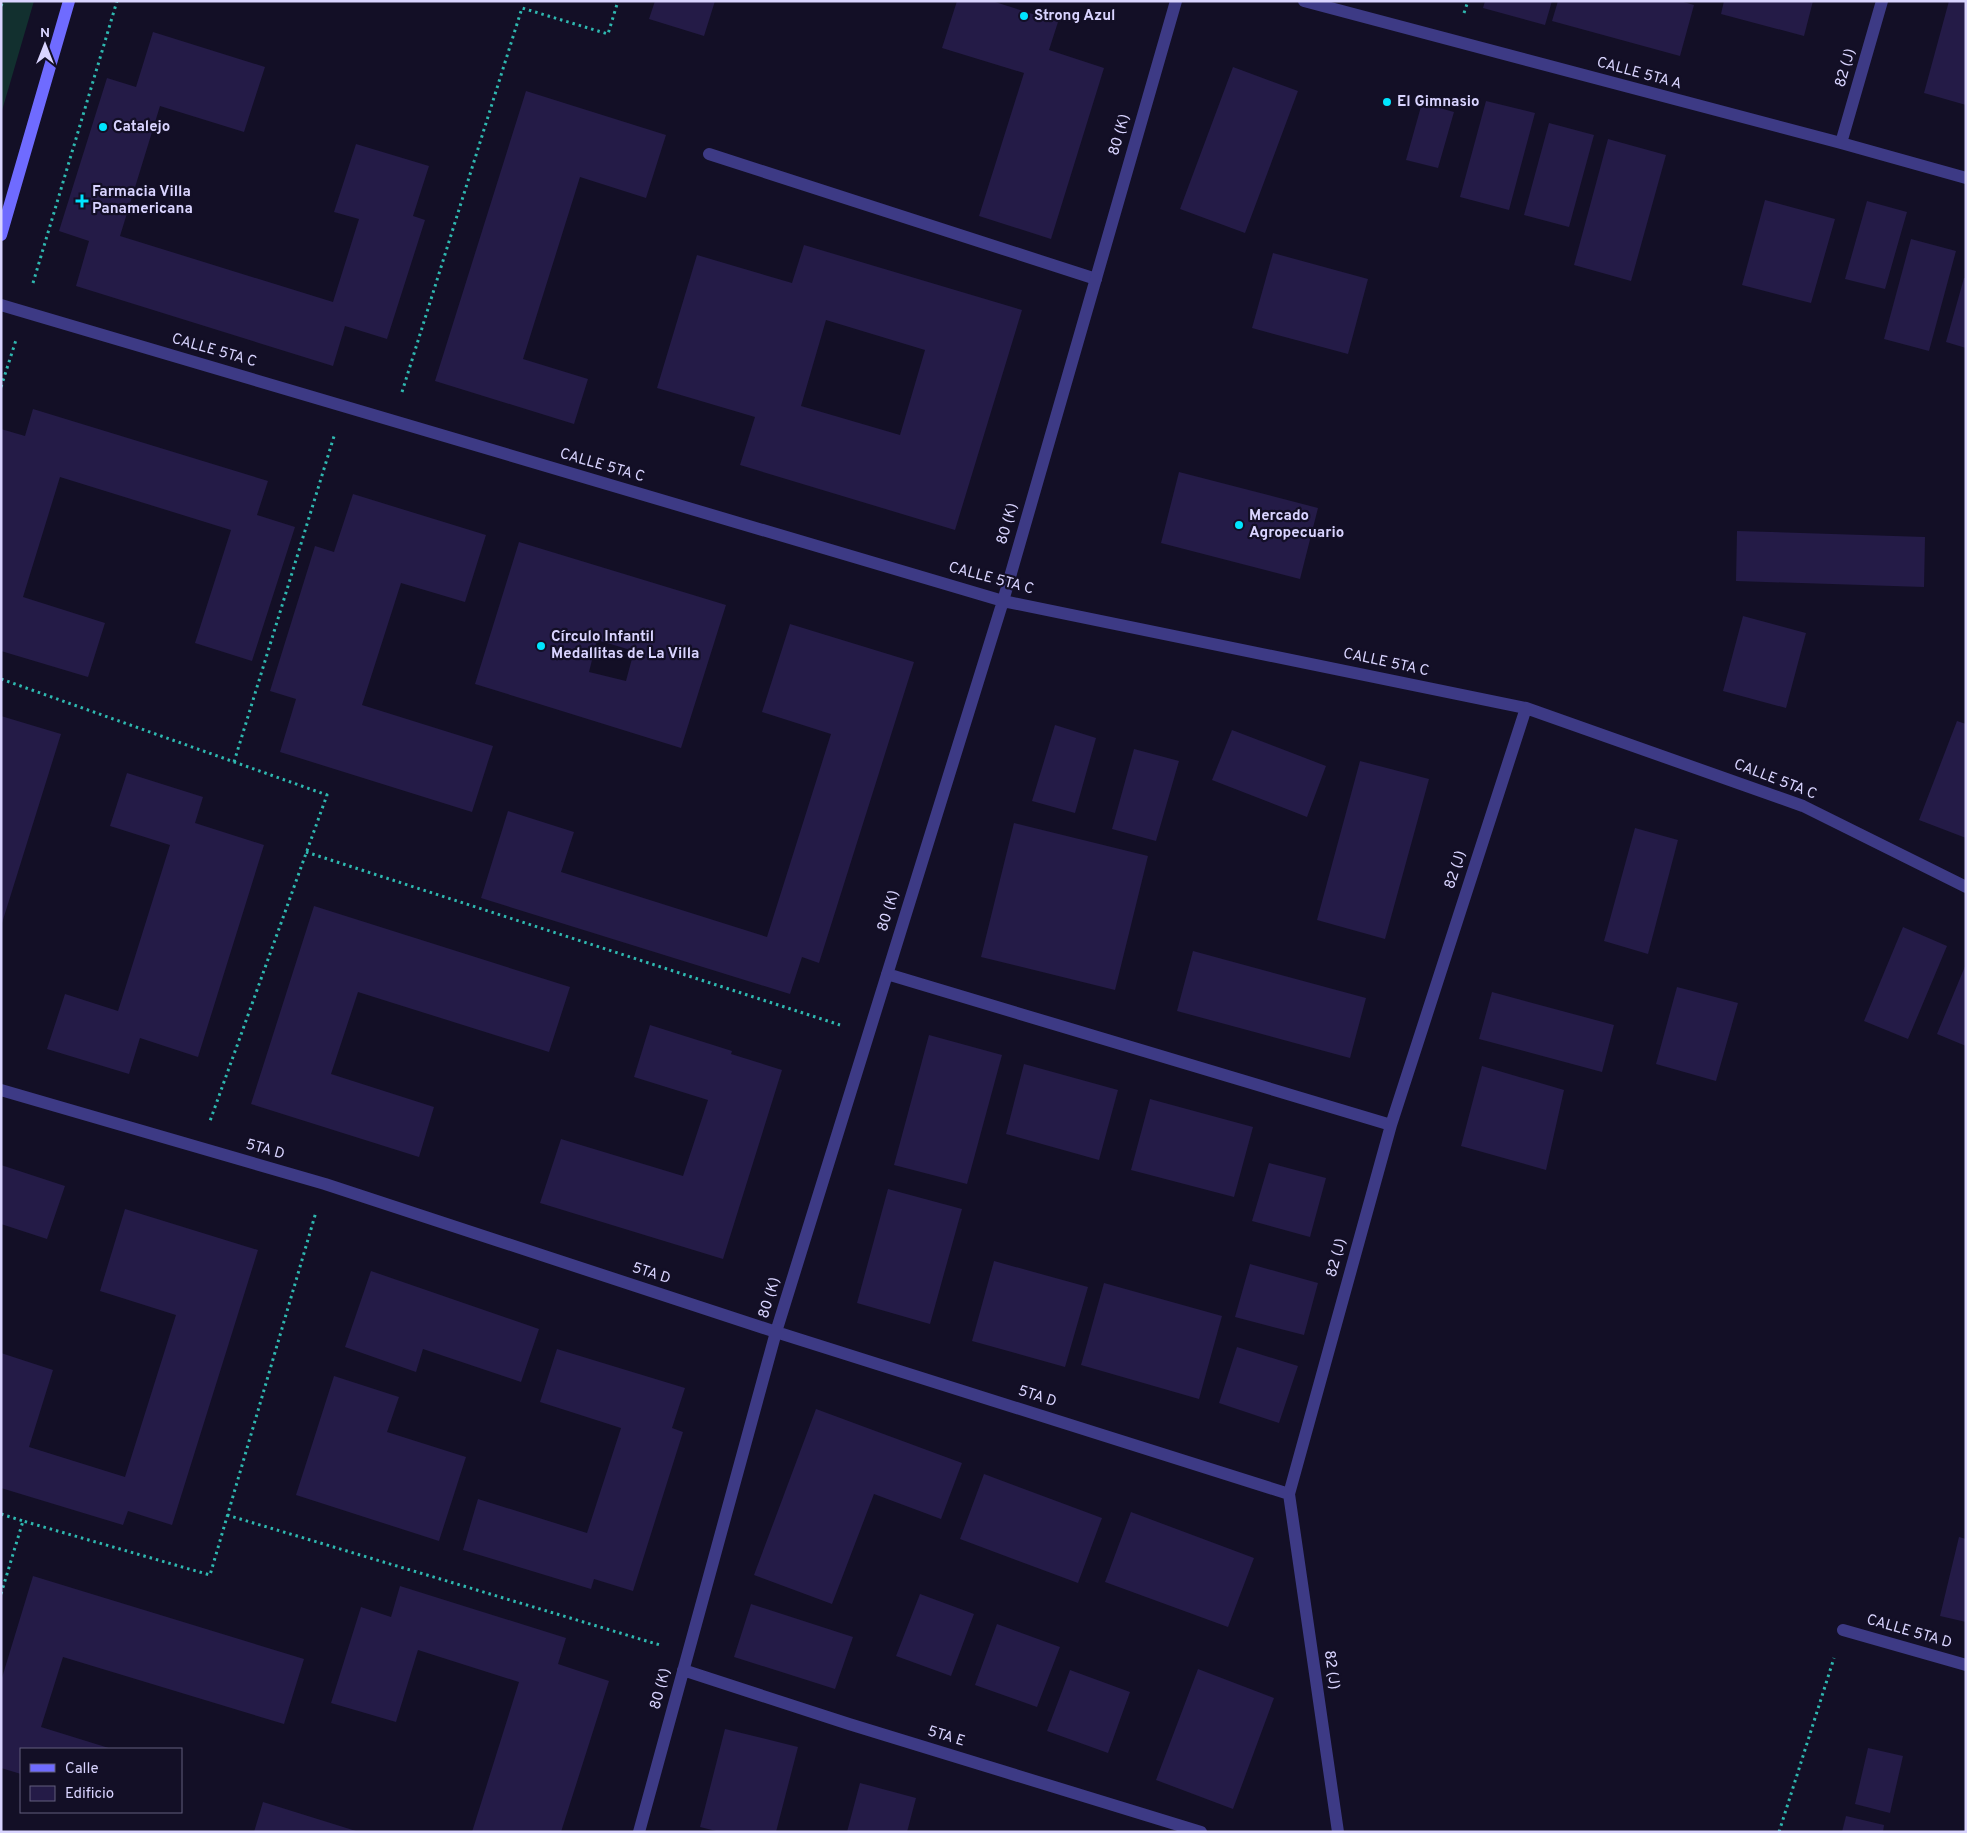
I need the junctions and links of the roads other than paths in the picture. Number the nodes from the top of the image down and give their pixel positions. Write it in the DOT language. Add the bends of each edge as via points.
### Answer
graph roads {
  1 [pos="69,1"];
  2 [pos="1176,1"];
  3 [pos="1304,1"];
  4 [pos="1882,1"];
  5 [pos="1840,143"];
  6 [pos="709,154"];
  7 [pos="1966,178"];
  8 [pos="1,235"];
  9 [pos="1096,279"];
  10 [pos="1,305"];
  11 [pos="1003,601"];
  12 [pos="1526,708"];
  13 [pos="1966,887"];
  14 [pos="887,974"];
  15 [pos="1,1090"];
  16 [pos="1391,1124"];
  17 [pos="776,1332"];
  18 [pos="1289,1494"];
  19 [pos="1843,1630"];
  20 [pos="1966,1665"];
  21 [pos="683,1670"];
  22 [pos="640,1832"];
  23 [pos="1201,1832"];
  24 [pos="1338,1832"];
  1 -- 8 [label="street"];
  2 -- 9 [label="street, 80 (K)"];
  3 -- 5 [label="street, CALLE 5TA A"];
  4 -- 5 [label="street, 82 (J)"];
  5 -- 7 [label="street, CALLE 5TA A"];
  6 -- 9 [label="street"];
  9 -- 11 [label="street, 80 (K)"];
  10 -- 11 [label="street, CALLE 5TA C"];
  11 -- 12 [label="street, CALLE 5TA C"];
  11 -- 14 [label="street, 80 (K)"];
  12 -- 13 [label="street, CALLE 5TA C" via="1803,806"];
  12 -- 16 [label="street, 82 (J)"];
  14 -- 16 [label="street"];
  14 -- 17 [label="street, 80 (K)"];
  15 -- 17 [label="street, 5TA D" via="325,1184"];
  16 -- 18 [label="street, 82 (J)"];
  17 -- 18 [label="street, 5TA D"];
  17 -- 21 [label="street, 80 (K)"];
  18 -- 24 [label="street, 82 (J)"];
  19 -- 20 [label="street, CALLE 5TA D"];
  21 -- 22 [label="street, 80 (K)"];
  21 -- 23 [label="street, 5TA E"];
}
